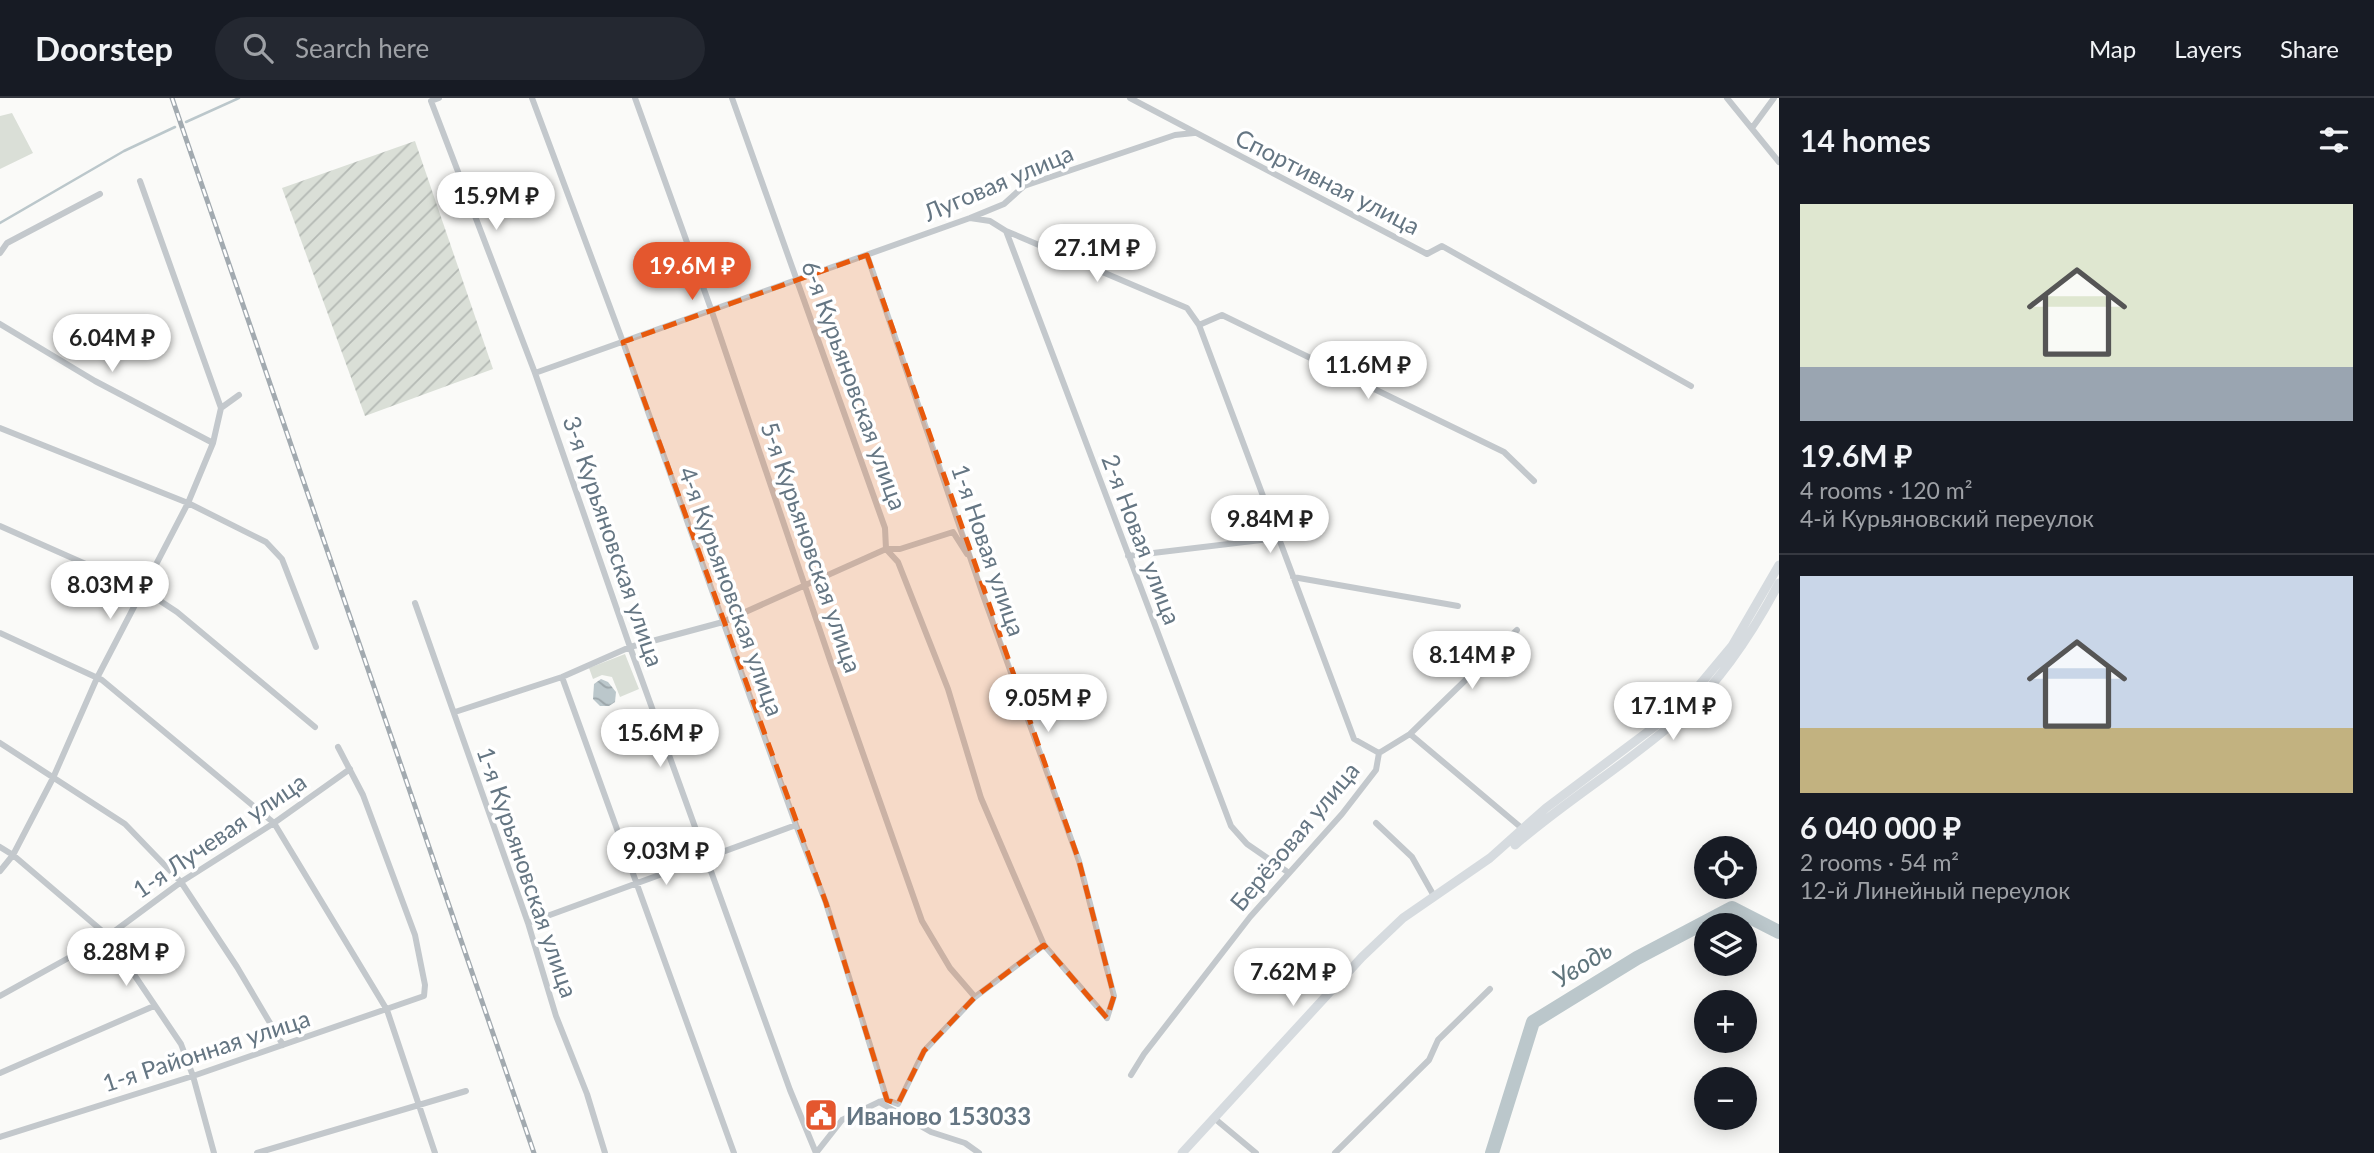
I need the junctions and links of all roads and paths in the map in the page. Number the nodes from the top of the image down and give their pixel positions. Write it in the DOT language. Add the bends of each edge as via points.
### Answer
graph roads {
  1 [pos="439,98"];
  2 [pos="532,98"];
  3 [pos="635,98"];
  4 [pos="732,98"];
  5 [pos="1130,98"];
  6 [pos="1727,98"];
  7 [pos="1774,98"];
  8 [pos="1752,128"];
  9 [pos="1194,133"];
  10 [pos="1779,162"];
  11 [pos="141,181"];
  12 [pos="100,194"];
  13 [pos="970,218"];
  14 [pos="1006,231"];
  15 [pos="0,253"];
  16 [pos="867,255"];
  17 [pos="797,280"];
  18 [pos="711,309"];
  19 [pos="0,324"];
  20 [pos="1199,325"];
  21 [pos="623,342"];
  22 [pos="535,373"];
  23 [pos="1691,386"];
  24 [pos="239,395"];
  25 [pos="221,408"];
  26 [pos="0,428"];
  27 [pos="213,443"];
  28 [pos="1534,481"];
  29 [pos="188,503"];
  30 [pos="0,526"];
  31 [pos="1278,538"];
  32 [pos="886,549"];
  33 [pos="1128,556"];
  34 [pos="1779,565"];
  35 [pos="973,566"];
  36 [pos="1293,577"];
  37 [pos="1779,583"];
  38 [pos="805,587"];
  39 [pos="142,589"];
  40 [pos="415,603"];
  41 [pos="1458,606"];
  42 [pos="723,622"];
  43 [pos="1517,630"];
  44 [pos="0,632"];
  45 [pos="316,647"];
  46 [pos="630,647"];
  47 [pos="562,677"];
  48 [pos="97,678"];
  49 [pos="454,712"];
  50 [pos="316,727"];
  51 [pos="1410,734"];
  52 [pos="0,743"];
  53 [pos="338,747"];
  54 [pos="1379,753"];
  55 [pos="350,769"];
  56 [pos="53,778"];
  57 [pos="274,823"];
  58 [pos="1376,823"];
  59 [pos="796,825"];
  60 [pos="1525,831"];
  61 [pos="0,848"];
  62 [pos="13,855"];
  63 [pos="707,857"];
  64 [pos="0,871"];
  65 [pos="1289,873"];
  66 [pos="181,881"];
  67 [pos="637,884"];
  68 [pos="1434,896"];
  69 [pos="528,923"];
  70 [pos="108,936"];
  71 [pos="1044,945"];
  72 [pos="1490,989"];
  73 [pos="0,996"];
  74 [pos="975,997"];
  75 [pos="154,1006"];
  76 [pos="387,1010"];
  77 [pos="1107,1018"];
  78 [pos="283,1045"];
  79 [pos="0,1073"];
  80 [pos="1131,1075"];
  81 [pos="193,1076"];
  82 [pos="466,1091"];
  83 [pos="887,1100"];
  84 [pos="879,1102"];
  85 [pos="419,1105"];
  86 [pos="1214,1118"];
  87 [pos="0,1137"];
  88 [pos="214,1153"];
  89 [pos="257,1153"];
  90 [pos="435,1153"];
  91 [pos="605,1153"];
  92 [pos="734,1153"];
  93 [pos="816,1153"];
  94 [pos="979,1153"];
  95 [pos="1182,1153"];
  96 [pos="1256,1153"];
  97 [pos="1335,1153"];
  1 -- 22 [label="street, 3-я Курьяновская улица" via="431,101"];
  2 -- 21 [label="street, 4-я Курьяновская улица"];
  3 -- 18 [label="street, 5-я Курьяновская улица"];
  4 -- 17 [label="street, 6-я Курьяновская улица"];
  5 -- 9 [label="street, Спортивная улица"];
  6 -- 8 [label="street"];
  7 -- 8 [label="street"];
  8 -- 10 [label="street"];
  9 -- 13 [label="street, Луговая улица" via="1175,135 1024,187 1004,204"];
  9 -- 23 [label="street, Спортивная улица" via="1427,254 1442,246"];
  11 -- 25 [label="street"];
  12 -- 15 [label="street" via="7,243"];
  13 -- 14 [label="street" via="990,220"];
  13 -- 16 [label="street, Луговая улица"];
  14 -- 20 [label="street" via="1187,308"];
  14 -- 33 [label="street, 2-я Новая улица"];
  16 -- 17 [label="street, Луговая улица"];
  16 -- 35 [label="street, 1-я Новая улица"];
  17 -- 18 [label="street, Луговая улица"];
  17 -- 32 [label="street, 6-я Курьяновская улица" via="885,528"];
  18 -- 21 [label="street, Луговая улица"];
  18 -- 38 [label="street, 5-я Курьяновская улица"];
  19 -- 27 [label="street"];
  20 -- 28 [label="street" via="1222,315 1504,452"];
  20 -- 31 [label="street"];
  21 -- 22 [label="street, Луговая улица"];
  21 -- 42 [label="street, 4-я Курьяновская улица"];
  22 -- 46 [label="street, 3-я Курьяновская улица"];
  24 -- 25 [label="street"];
  25 -- 27 [label="street"];
  26 -- 29 [label="street"];
  27 -- 29 [label="street"];
  29 -- 39 [label="street"];
  29 -- 45 [label="street" via="266,542 282,559"];
  30 -- 39 [label="street"];
  31 -- 33 [label="street"];
  31 -- 36 [label="street"];
  32 -- 35 [label="street" via="953,532"];
  32 -- 38 [label="street"];
  32 -- 71 [label="street, 6-я Курьяновская улица" via="898,562 948,689 981,798"];
  33 -- 65 [label="street, 2-я Новая улица" via="1231,826 1247,844"];
  34 -- 60 [label="main road" via="1732,646 1692,694 1546,808"];
  35 -- 77 [label="street, 1-я Новая улица" via="1079,861 1114,996"];
  36 -- 41 [label="street"];
  36 -- 54 [label="street" via="1354,739"];
  37 -- 60 [label="main road" via="1739,651 1699,699 1667,728"];
  38 -- 42 [label="street"];
  38 -- 74 [label="street, 5-я Курьяновская улица" via="922,921 950,968"];
  39 -- 48 [label="street"];
  39 -- 50 [label="street" via="177,612"];
  40 -- 49 [label="street, 1-я Курьяновская улица"];
  42 -- 46 [label="street"];
  42 -- 59 [label="street, 4-я Курьяновская улица"];
  43 -- 51 [label="street"];
  44 -- 48 [label="street"];
  46 -- 47 [label="street"];
  46 -- 63 [label="street, 3-я Курьяновская улица"];
  47 -- 49 [label="street"];
  47 -- 67 [label="street"];
  48 -- 56 [label="street"];
  48 -- 57 [label="street"];
  49 -- 69 [label="street, 1-я Курьяновская улица"];
  51 -- 54 [label="street"];
  51 -- 60 [label="street"];
  52 -- 56 [label="street"];
  53 -- 55 [label="street"];
  54 -- 65 [label="street, Берёзовая улица" via="1376,771"];
  55 -- 57 [label="street, 1-я Лучевая улица"];
  55 -- 76 [label="street, 1-я Районная улица" via="415,935 425,985 424,996"];
  56 -- 62 [label="street"];
  56 -- 66 [label="street" via="125,824"];
  57 -- 66 [label="street, 1-я Лучевая улица"];
  57 -- 76 [label="street"];
  58 -- 68 [label="street" via="1412,857"];
  59 -- 63 [label="street"];
  59 -- 83 [label="street, 4-я Курьяновская улица" via="826,903"];
  60 -- 68 [label="main road"];
  61 -- 62 [label="street"];
  62 -- 64 [label="street"];
  62 -- 70 [label="street"];
  63 -- 67 [label="street"];
  63 -- 93 [label="street, 3-я Курьяновская улица"];
  65 -- 80 [label="street, Берёзовая улица" via="1250,917"];
  66 -- 70 [label="street, 1-я Лучевая улица"];
  66 -- 78 [label="street"];
  67 -- 69 [label="street"];
  67 -- 92 [label="street"];
  68 -- 86 [label="main road" via="1362,957"];
  69 -- 91 [label="street, 1-я Курьяновская улица"];
  70 -- 73 [label="street, 1-я Лучевая улица"];
  70 -- 75 [label="street"];
  71 -- 74 [label="street"];
  71 -- 77 [label="street, 6-я Курьяновская улица"];
  72 -- 97 [label="street" via="1438,1040 1429,1060"];
  74 -- 83 [label="street" via="924,1051 898,1104"];
  75 -- 79 [label="street"];
  75 -- 81 [label="street" via="181,1044"];
  76 -- 78 [label="street, 1-я Районная улица"];
  76 -- 85 [label="street"];
  78 -- 81 [label="street, 1-я Районная улица"];
  81 -- 87 [label="street, 1-я Районная улица"];
  81 -- 88 [label="street"];
  82 -- 85 [label="street"];
  83 -- 84 [label="street"];
  84 -- 93 [label="street" via="842,1120"];
  84 -- 94 [label="street"];
  85 -- 89 [label="street"];
  85 -- 90 [label="street"];
  86 -- 95 [label="main road"];
  86 -- 96 [label="street"];
}
